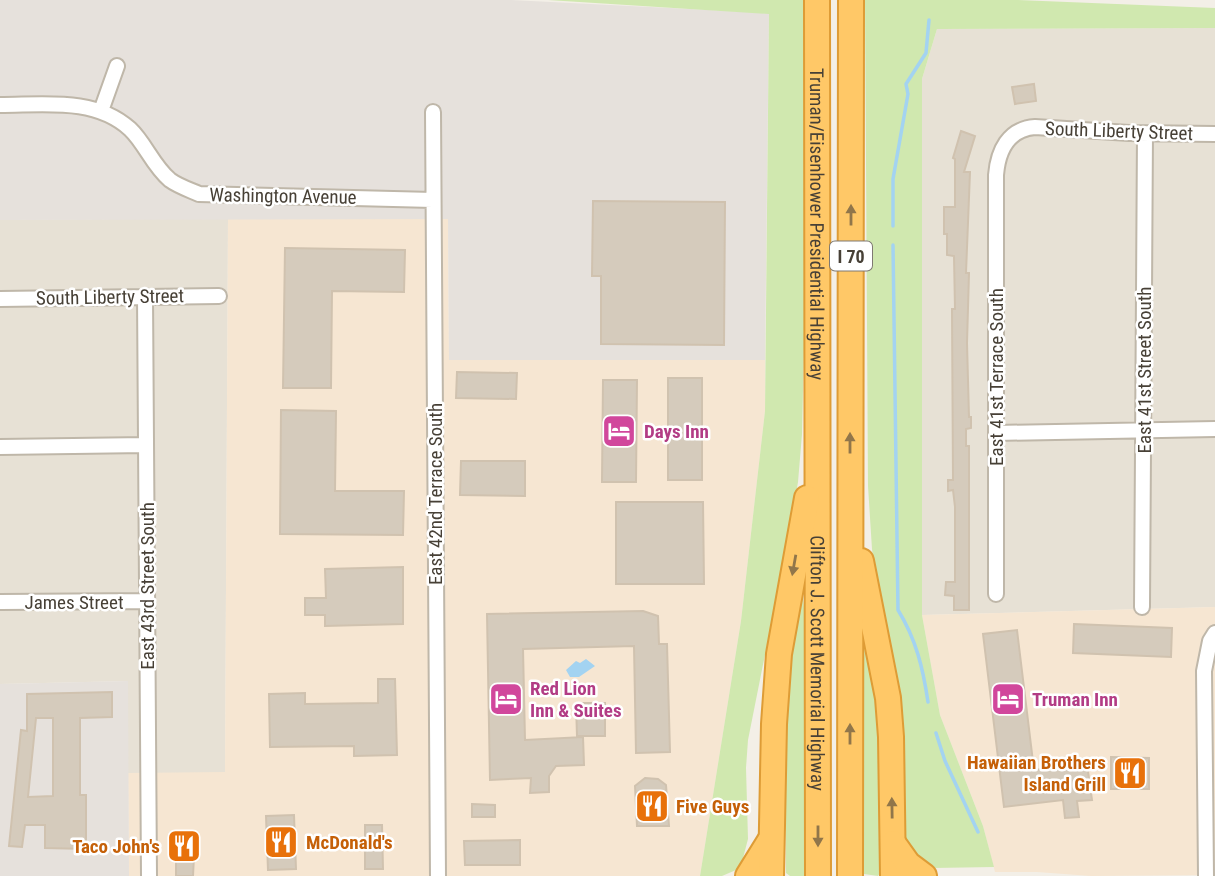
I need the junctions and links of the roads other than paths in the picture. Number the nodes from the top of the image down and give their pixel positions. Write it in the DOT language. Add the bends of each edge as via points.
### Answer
graph roads {
  1 [pos="817,0"];
  2 [pos="851,0"];
  3 [pos="117,66"];
  4 [pos="0,106"];
  5 [pos="101,111"];
  6 [pos="433,112"];
  7 [pos="1144,134"];
  8 [pos="1215,134"];
  9 [pos="998,161"];
  10 [pos="433,200"];
  11 [pos="145,296"];
  12 [pos="219,296"];
  13 [pos="0,299"];
  14 [pos="1215,429"];
  15 [pos="1144,430"];
  16 [pos="997,433"];
  17 [pos="146,445"];
  18 [pos="0,447"];
  19 [pos="817,450"];
  20 [pos="850,511"];
  21 [pos="996,594"];
  22 [pos="147,601"];
  23 [pos="0,603"];
  24 [pos="1142,607"];
  25 [pos="1215,633"];
  26 [pos="771,838"];
  27 [pos="893,843"];
  28 [pos="149,876"];
  29 [pos="438,876"];
  30 [pos="748,876"];
  31 [pos="771,876"];
  32 [pos="818,876"];
  33 [pos="850,876"];
  34 [pos="892,876"];
  35 [pos="924,876"];
  36 [pos="1206,876"];
  1 -- 19 [label="highway, Truman/Eisenhower Presidential Highway / I 70"];
  20 -- 2 [label="highway, Truman/Eisenhower Presidential Highway / I 70, one-way"];
  3 -- 5 [label="street"];
  4 -- 5 [label="street, Washington Avenue" via="66,105"];
  5 -- 10 [label="street, Washington Avenue" via="131,130 172,182 199,194"];
  6 -- 10 [label="street, East 42nd Terrace South"];
  7 -- 8 [label="street, South Liberty Street"];
  7 -- 9 [label="street, South Liberty Street" via="1028,128 1007,141"];
  7 -- 15 [label="street, East 41st Street South"];
  9 -- 16 [label="street, East 41st Terrace South"];
  10 -- 29 [label="street, East 42nd Terrace South"];
  11 -- 12 [label="street, South Liberty Street"];
  11 -- 13 [label="street, South Liberty Street"];
  11 -- 17 [label="street, East 43rd Street South"];
  14 -- 15 [label="street"];
  15 -- 16 [label="street"];
  15 -- 24 [label="street, East 41st Street South"];
  16 -- 21 [label="street, East 41st Terrace South"];
  17 -- 18 [label="street"];
  17 -- 22 [label="street, East 43rd Street South"];
  19 -- 26 [label="highway, one-way" via="779,654"];
  19 -- 32 [label="highway, Clifton J. Scott Memorial Highway / I 70, one-way"];
  27 -- 20 [label="highway, one-way" via="888,698"];
  33 -- 20 [label="highway, Clifton J. Scott Memorial Highway / I 70, one-way"];
  22 -- 23 [label="street, James Street"];
  22 -- 28 [label="street, East 43rd Street South"];
  25 -- 36 [label="street" via="1204,671"];
  26 -- 30 [label="highway"];
  26 -- 31 [label="highway"];
  27 -- 34 [label="highway"];
  27 -- 35 [label="highway"];
}
